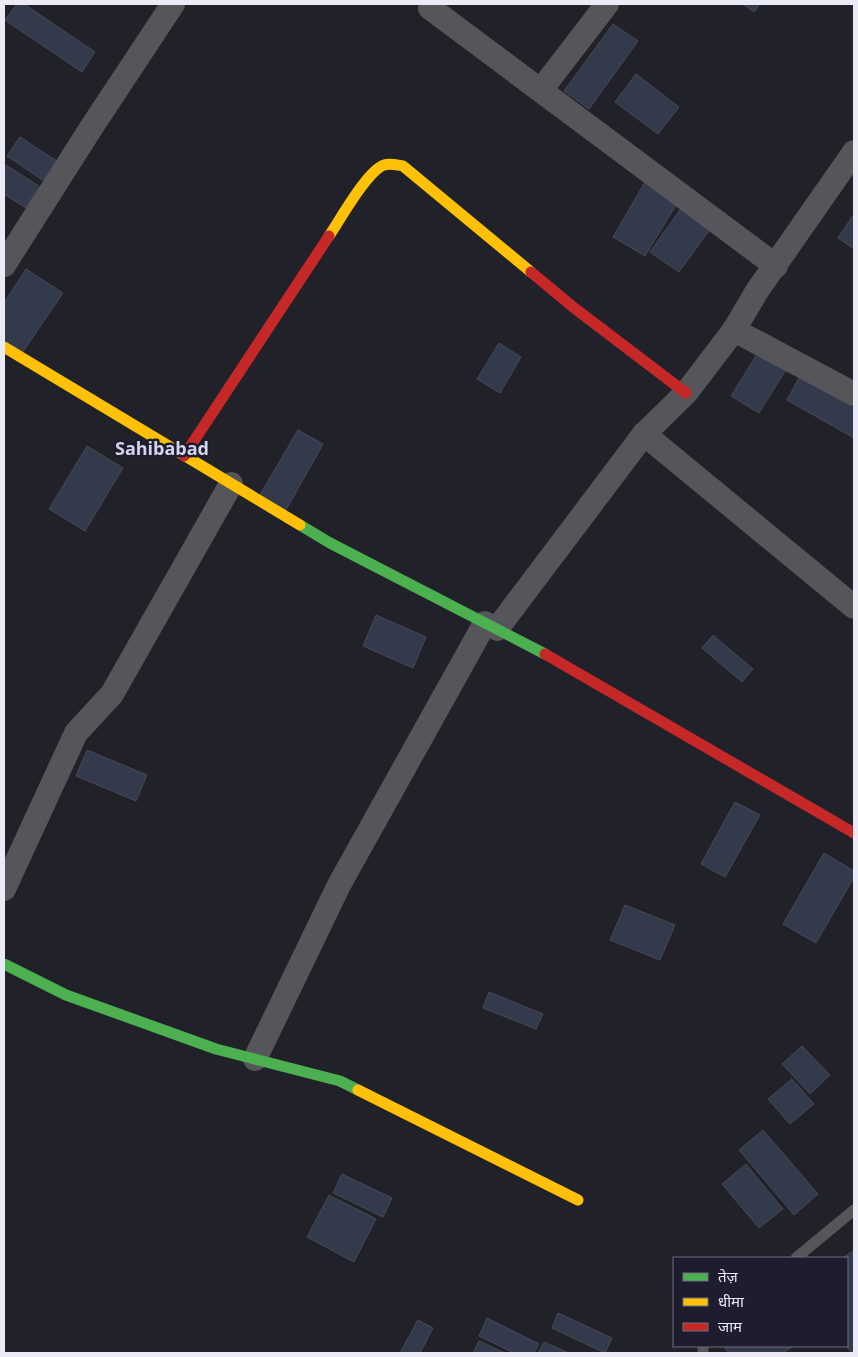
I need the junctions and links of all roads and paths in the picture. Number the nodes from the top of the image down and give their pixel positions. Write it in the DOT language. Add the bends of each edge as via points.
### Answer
graph roads {
  1 [pos="173,4"];
  2 [pos="608,4"];
  3 [pos="430,8"];
  4 [pos="541,90"];
  5 [pos="854,152"];
  6 [pos="4,265"];
  7 [pos="776,266"];
  8 [pos="734,330"];
  9 [pos="4,347"];
  10 [pos="686,393"];
  11 [pos="854,394"];
  12 [pos="644,434"];
  13 [pos="184,456"];
  14 [pos="231,484"];
  15 [pos="854,607"];
  16 [pos="491,626"];
  17 [pos="854,833"];
  18 [pos="4,889"];
  19 [pos="4,964"];
  20 [pos="255,1059"];
  21 [pos="578,1200"];
  22 [pos="854,1210"];
  23 [pos="797,1257"];
  1 -- 6 [label="street"];
  2 -- 4 [label="street"];
  3 -- 4 [label="street"];
  4 -- 7 [label="street"];
  5 -- 7 [label="street"];
  7 -- 8 [label="street"];
  8 -- 10 [label="street"];
  8 -- 11 [label="street"];
  9 -- 13 [label="street"];
  10 -- 12 [label="street"];
  10 -- 13 [label="street" via="573,307 403,166 390,163 379,166 370,175"];
  12 -- 15 [label="street"];
  12 -- 16 [label="street"];
  13 -- 14 [label="street"];
  14 -- 16 [label="street" via="330,543"];
  14 -- 18 [label="street" via="112,694 76,734"];
  16 -- 17 [label="street"];
  16 -- 20 [label="street" via="340,885"];
  19 -- 20 [label="street" via="66,995 216,1049"];
  20 -- 21 [label="street" via="340,1081"];
  22 -- 23 [label="lane"];
}
